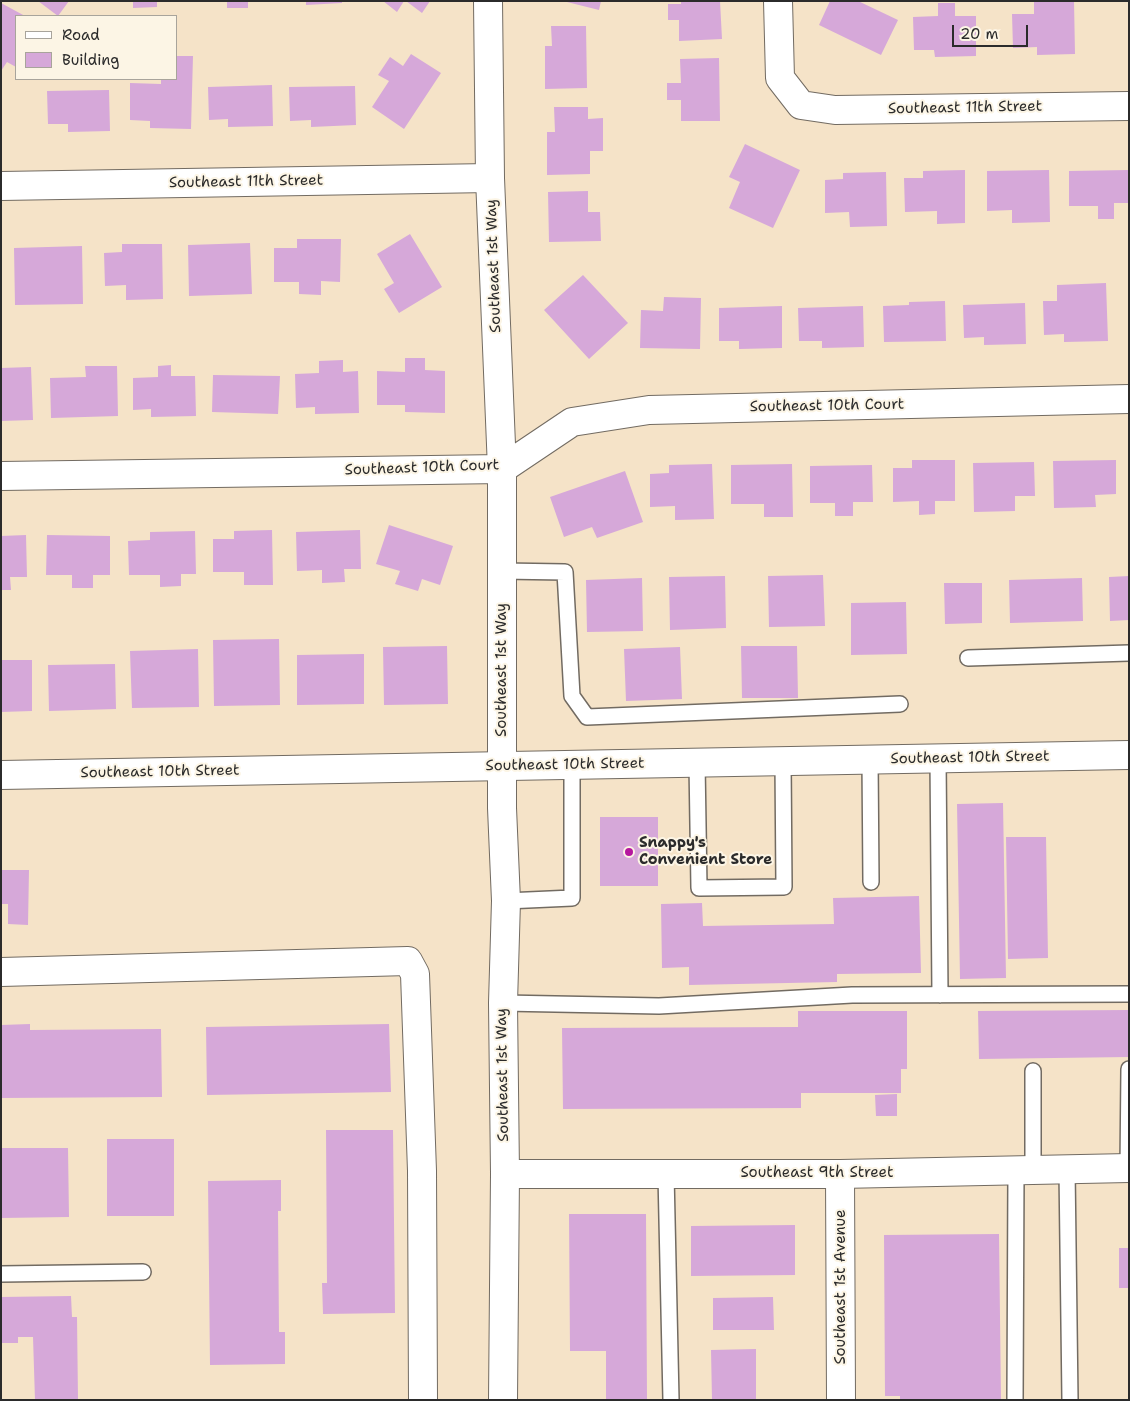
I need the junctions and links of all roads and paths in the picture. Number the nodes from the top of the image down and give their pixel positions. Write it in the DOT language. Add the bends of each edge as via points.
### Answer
graph roads {
  1 [pos="488,1"];
  2 [pos="778,1"];
  3 [pos="1129,106"];
  4 [pos="490,178"];
  5 [pos="1,186"];
  6 [pos="1129,400"];
  7 [pos="502,469"];
  8 [pos="1,476"];
  9 [pos="502,571"];
  10 [pos="1129,653"];
  11 [pos="968,658"];
  12 [pos="900,704"];
  13 [pos="1129,755"];
  14 [pos="938,758"];
  15 [pos="870,759"];
  16 [pos="783,761"];
  17 [pos="697,763"];
  18 [pos="572,764"];
  19 [pos="502,766"];
  20 [pos="1,775"];
  21 [pos="872,882"];
  22 [pos="506,900"];
  23 [pos="1,972"];
  24 [pos="1129,994"];
  25 [pos="940,995"];
  26 [pos="503,1003"];
  27 [pos="1129,1070"];
  28 [pos="1033,1071"];
  29 [pos="1128,1168"];
  30 [pos="1067,1169"];
  31 [pos="1024,1170"];
  32 [pos="504,1174"];
  33 [pos="666,1174"];
  34 [pos="840,1174"];
  35 [pos="143,1272"];
  36 [pos="1,1274"];
  37 [pos="423,1400"];
  38 [pos="502,1400"];
  39 [pos="671,1400"];
  40 [pos="841,1400"];
  41 [pos="1015,1400"];
  42 [pos="1070,1400"];
  1 -- 4 [label="street, Southeast 1st Way"];
  2 -- 3 [label="street, Southeast 11th Street" via="780,78 801,105 836,110"];
  4 -- 5 [label="street, Southeast 11th Street"];
  4 -- 7 [label="street, Southeast 1st Way"];
  6 -- 7 [label="street, Southeast 10th Court" via="649,410 572,422"];
  7 -- 8 [label="street, Southeast 10th Court"];
  7 -- 9 [label="street, Southeast 1st Way"];
  9 -- 12 [label="lane" via="566,572 572,696 588,716"];
  9 -- 19 [label="street, Southeast 1st Way"];
  10 -- 11 [label="lane"];
  13 -- 14 [label="street, Southeast 10th Street"];
  14 -- 15 [label="street, Southeast 10th Street"];
  14 -- 25 [label="lane"];
  15 -- 16 [label="street, Southeast 10th Street"];
  15 -- 21 [label="lane"];
  16 -- 17 [label="street, Southeast 10th Street"];
  16 -- 17 [label="lane" via="784,887 699,888"];
  17 -- 18 [label="street, Southeast 10th Street"];
  18 -- 19 [label="street, Southeast 10th Street"];
  18 -- 22 [label="lane" via="572,898"];
  19 -- 20 [label="street, Southeast 10th Street"];
  19 -- 22 [label="street, Southeast 1st Way"];
  22 -- 26 [label="street, Southeast 1st Way"];
  23 -- 37 [label="street" via="408,962 415,974 416,994 422,1171"];
  24 -- 25 [label="lane"];
  25 -- 26 [label="lane" via="852,995 659,1006"];
  26 -- 32 [label="street, Southeast 1st Way"];
  27 -- 29 [label="lane"];
  28 -- 31 [label="lane"];
  29 -- 30 [label="street, Southeast 9th Street"];
  30 -- 31 [label="street, Southeast 9th Street"];
  30 -- 42 [label="lane"];
  31 -- 34 [label="street, Southeast 9th Street"];
  31 -- 41 [label="lane"];
  32 -- 33 [label="street, Southeast 9th Street"];
  32 -- 38 [label="street, Southeast 1st Way"];
  33 -- 34 [label="street, Southeast 9th Street"];
  33 -- 39 [label="lane"];
  34 -- 40 [label="street, Southeast 1st Avenue"];
  35 -- 36 [label="lane"];
}
